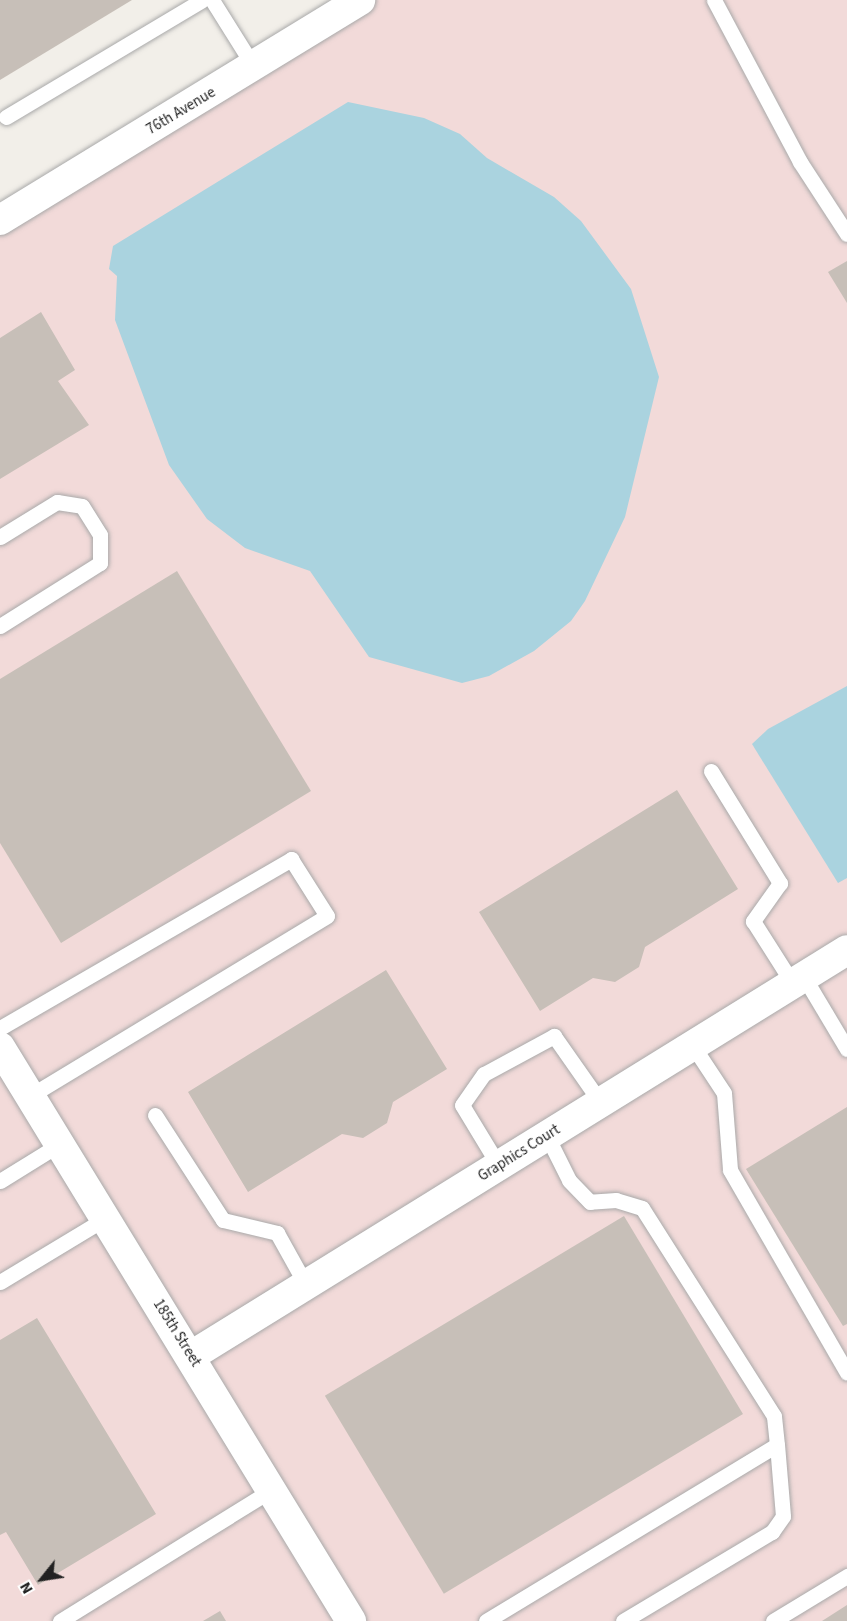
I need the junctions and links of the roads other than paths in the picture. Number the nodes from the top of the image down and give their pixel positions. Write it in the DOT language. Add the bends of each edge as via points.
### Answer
graph roads {
  1 [pos="202,0"];
  2 [pos="212,0"];
  3 [pos="360,0"];
  4 [pos="714,0"];
  5 [pos="254,67"];
  6 [pos="6,117"];
  7 [pos="0,220"];
  8 [pos="847,234"];
  9 [pos="0,537"];
  10 [pos="0,626"];
  11 [pos="711,771"];
  12 [pos="847,951"];
  13 [pos="799,981"];
  14 [pos="0,1028"];
  15 [pos="693,1046"];
  16 [pos="0,1047"];
  17 [pos="847,1049"];
  18 [pos="30,1096"];
  19 [pos="600,1103"];
  20 [pos="155,1115"];
  21 [pos="547,1136"];
  22 [pos="60,1144"];
  23 [pos="499,1166"];
  24 [pos="0,1181"];
  25 [pos="105,1218"];
  26 [pos="0,1282"];
  27 [pos="306,1285"];
  28 [pos="191,1356"];
  29 [pos="847,1373"];
  30 [pos="777,1445"];
  31 [pos="271,1490"];
  32 [pos="847,1576"];
  33 [pos="60,1621"];
  34 [pos="351,1621"];
  35 [pos="486,1621"];
  36 [pos="624,1621"];
  37 [pos="773,1621"];
  1 -- 6 [label="lane"];
  2 -- 5 [label="lane"];
  3 -- 5 [label="street, 76th Avenue"];
  4 -- 8 [label="lane" via="800,162"];
  5 -- 7 [label="street, 76th Avenue"];
  9 -- 10 [label="lane" via="57,502 82,506 100,536 100,563"];
  11 -- 13 [label="lane" via="780,883 753,921"];
  12 -- 13 [label="street, Graphics Court"];
  13 -- 15 [label="street, Graphics Court"];
  13 -- 17 [label="lane"];
  14 -- 18 [label="lane" via="291,859 327,916"];
  15 -- 19 [label="street, Graphics Court"];
  15 -- 29 [label="lane" via="724,1093 730,1170"];
  16 -- 18 [label="street, 185th Street"];
  18 -- 22 [label="street, 185th Street"];
  19 -- 21 [label="street, Graphics Court"];
  19 -- 23 [label="lane" via="554,1036 484,1074 462,1104"];
  20 -- 27 [label="lane" via="223,1220 277,1233"];
  21 -- 23 [label="street, Graphics Court"];
  21 -- 30 [label="lane" via="569,1180 590,1202 616,1200 642,1208 774,1416"];
  22 -- 24 [label="lane"];
  22 -- 25 [label="street, 185th Street"];
  23 -- 27 [label="street, Graphics Court"];
  25 -- 26 [label="lane"];
  25 -- 28 [label="street, 185th Street"];
  27 -- 28 [label="street, Graphics Court"];
  28 -- 31 [label="street, 185th Street"];
  30 -- 35 [label="lane"];
  30 -- 36 [label="lane" via="783,1516 772,1532"];
  31 -- 33 [label="lane"];
  31 -- 34 [label="street, 185th Street"];
  32 -- 37 [label="lane"];
}
